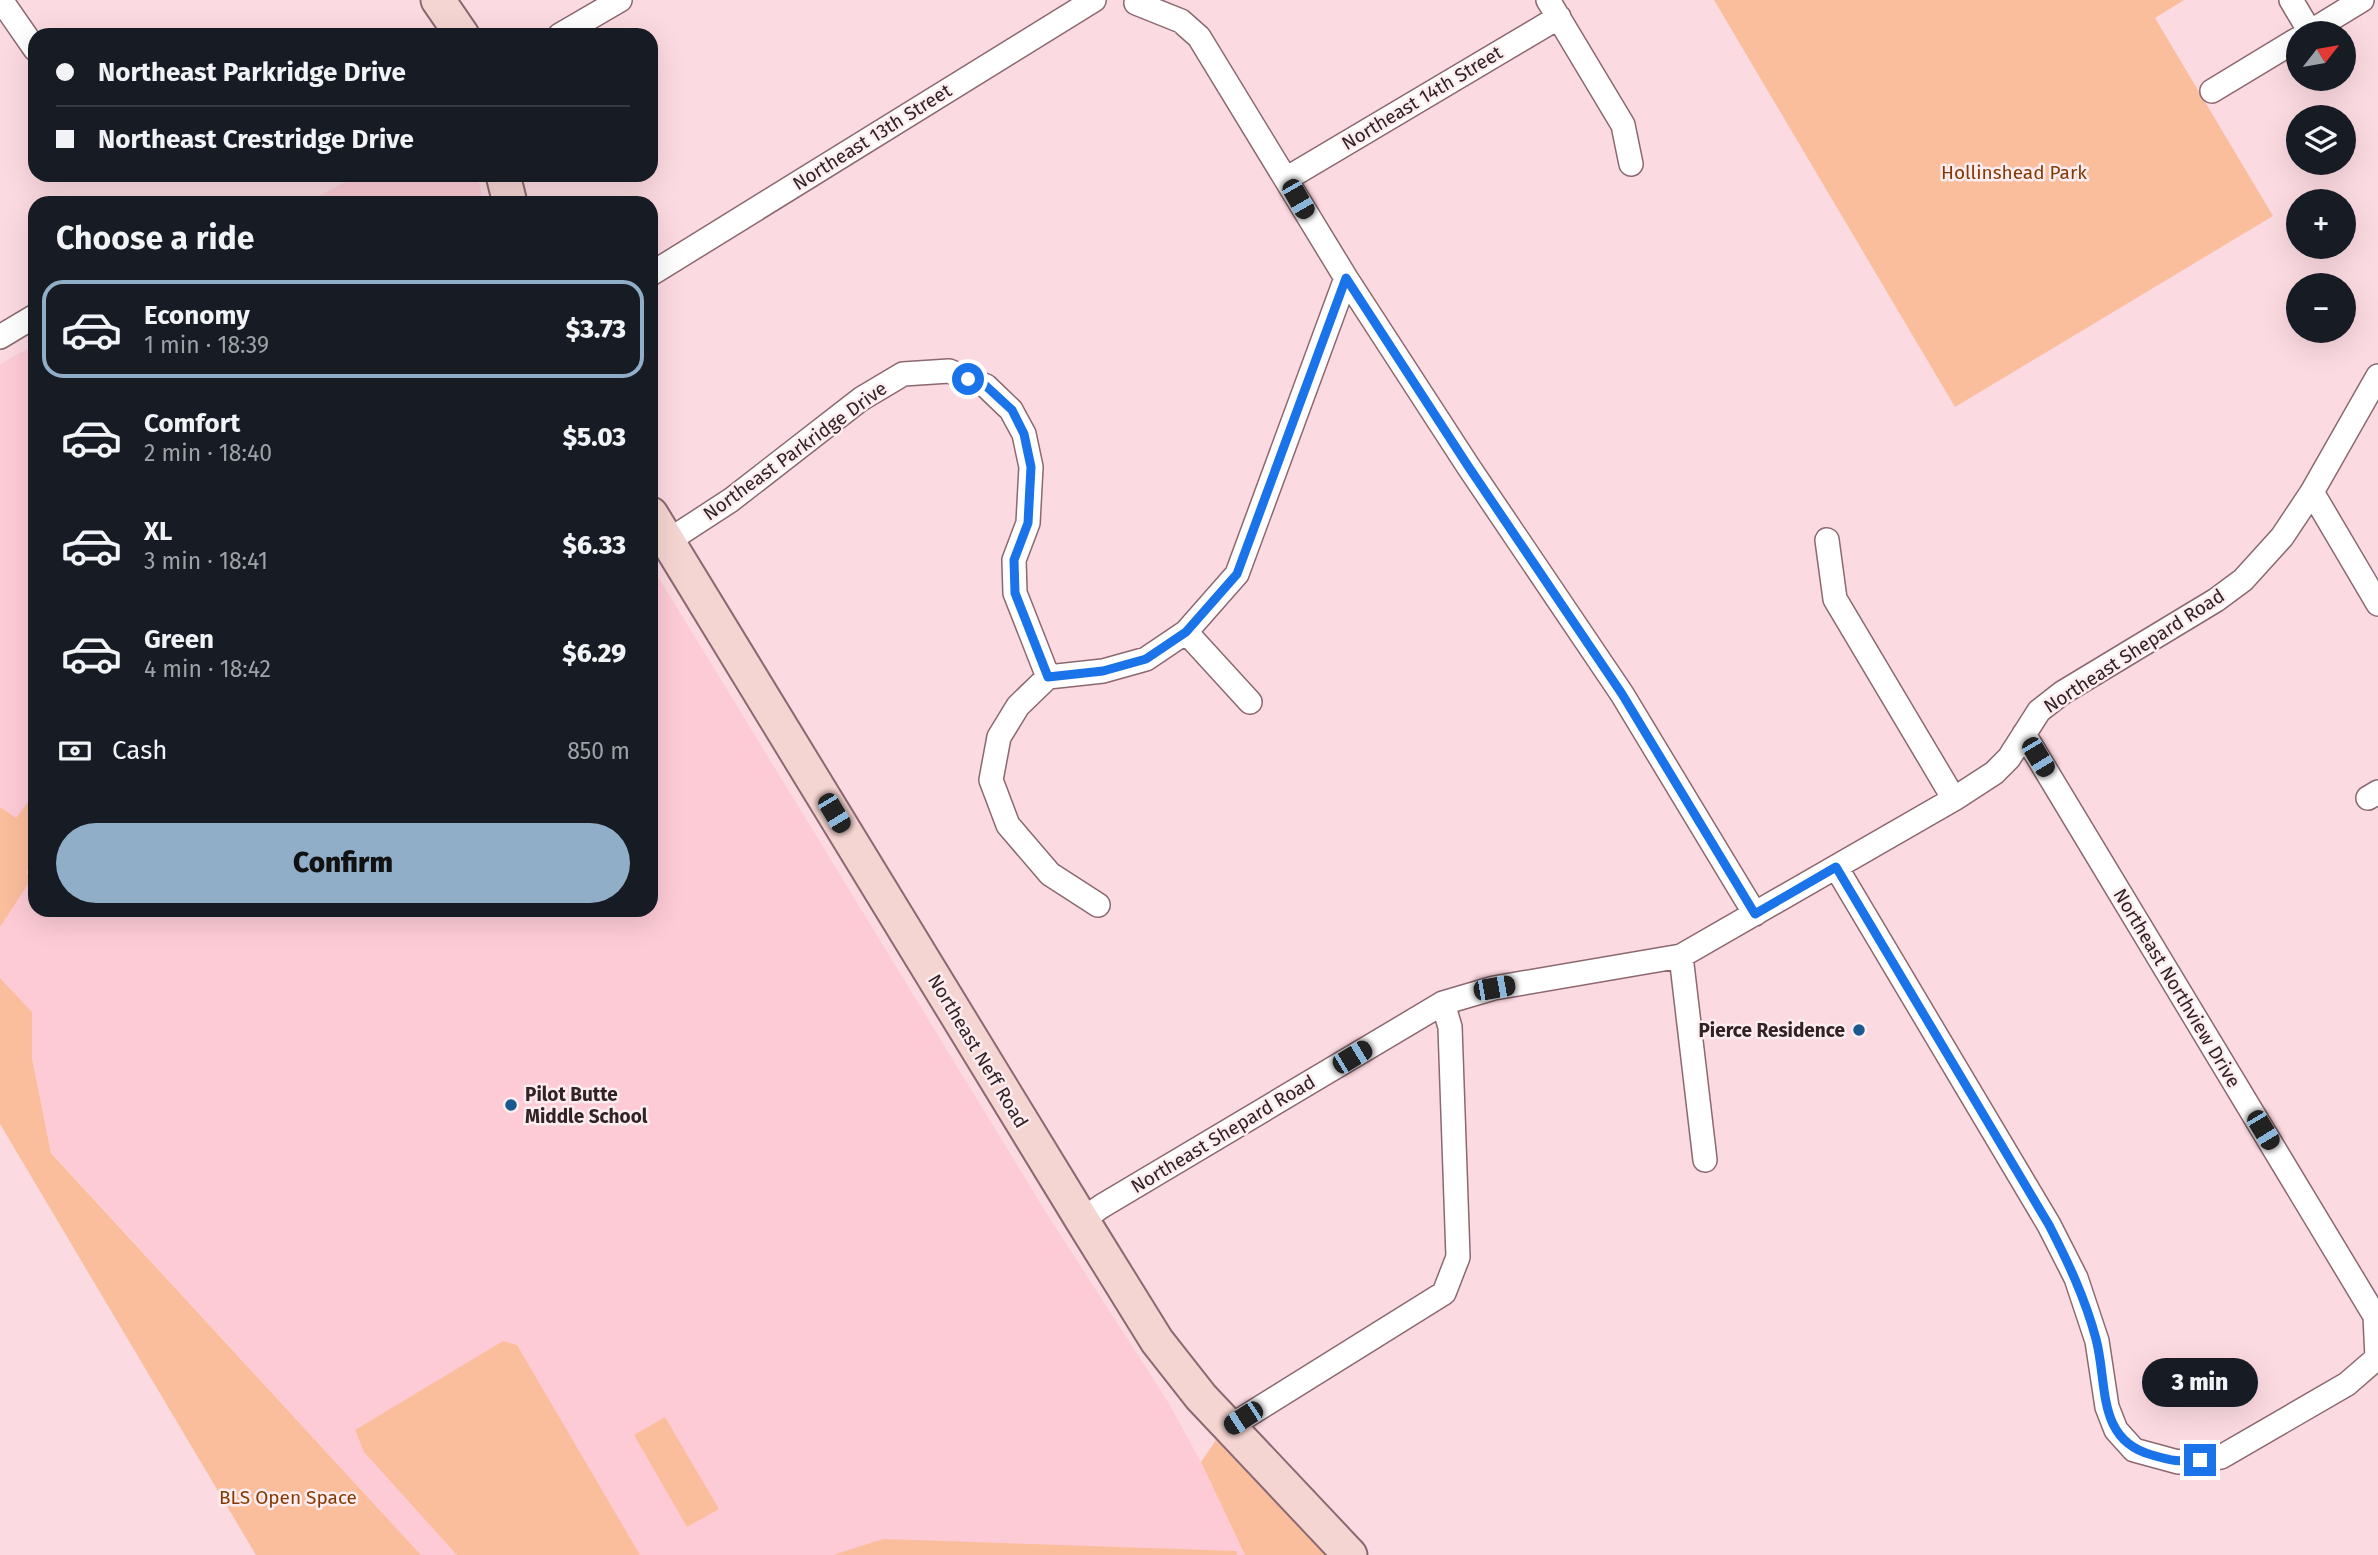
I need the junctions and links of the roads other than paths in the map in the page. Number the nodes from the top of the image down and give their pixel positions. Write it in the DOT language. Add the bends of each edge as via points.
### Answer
graph roads {
  1 [pos="1,0"];
  2 [pos="438,0"];
  3 [pos="620,0"];
  4 [pos="1094,0"];
  5 [pos="2291,0"];
  6 [pos="2362,0"];
  7 [pos="1132,1"];
  8 [pos="1553,8"];
  9 [pos="2299,21"];
  10 [pos="2328,21"];
  11 [pos="456,28"];
  12 [pos="572,28"];
  13 [pos="28,39"];
  14 [pos="2286,47"];
  15 [pos="2213,91"];
  16 [pos="1631,164"];
  17 [pos="1286,179"];
  18 [pos="658,270"];
  19 [pos="1346,278"];
  20 [pos="28,320"];
  21 [pos="0,337"];
  22 [pos="2378,376"];
  23 [pos="2312,492"];
  24 [pos="660,527"];
  25 [pos="1827,540"];
  26 [pos="2378,604"];
  27 [pos="1186,632"];
  28 [pos="1048,677"];
  29 [pos="1250,702"];
  30 [pos="2024,734"];
  31 [pos="1954,799"];
  32 [pos="1836,867"];
  33 [pos="1098,905"];
  34 [pos="1755,914"];
  35 [pos="1681,956"];
  36 [pos="1443,1003"];
  37 [pos="1705,1160"];
  38 [pos="1082,1220"];
  39 [pos="1229,1427"];
  40 [pos="1350,1555"];
  1 -- 13 [label="street"];
  2 -- 11 [label="main road"];
  3 -- 12 [label="street"];
  4 -- 18 [label="street, Northeast 13th Street"];
  5 -- 9 [label="street"];
  6 -- 10 [label="street"];
  7 -- 17 [label="street" via="1181,21 1199,37"];
  8 -- 16 [label="street" via="1623,125"];
  8 -- 17 [label="street, Northeast 14th Street"];
  14 -- 15 [label="street"];
  17 -- 19 [label="street"];
  19 -- 27 [label="street" via="1237,574"];
  19 -- 34 [label="street" via="1622,694"];
  20 -- 21 [label="street"];
  22 -- 23 [label="street, Northeast Shepard Road"];
  23 -- 26 [label="street"];
  23 -- 30 [label="street, Northeast Shepard Road" via="2282,537 2243,580 2063,694 2039,711"];
  24 -- 28 [label="street, Northeast Parkridge Drive" via="731,500 861,399 903,374 950,372 986,386 1012,410 1024,434 1031,467 1028,523 1014,560 1015,593"];
  24 -- 38 [label="main road, Northeast Neff Road"];
  25 -- 31 [label="street" via="1835,599"];
  27 -- 28 [label="street" via="1146,659 1103,671"];
  27 -- 29 [label="street"];
  28 -- 33 [label="street" via="1018,706 999,737 991,780 1009,825 1050,874"];
  30 -- 31 [label="street, Northeast Shepard Road" via="1994,773"];
  30 -- 32 [label="street, Northeast Northview Drive" via="2375,1316 2377,1358 2347,1384 2221,1457 2178,1462 2134,1450 2116,1430 2107,1408 2096,1341 2076,1278 2049,1225"];
  31 -- 32 [label="street, Northeast Shepard Road"];
  32 -- 34 [label="street, Northeast Shepard Road"];
  34 -- 35 [label="street, Northeast Shepard Road"];
  35 -- 36 [label="street, Northeast Shepard Road" via="1494,988"];
  35 -- 37 [label="street"];
  36 -- 38 [label="street, Northeast Shepard Road"];
  36 -- 39 [label="street" via="1450,1027 1458,1257 1444,1293"];
  38 -- 39 [label="main road, Northeast Neff Road" via="1157,1341"];
  39 -- 40 [label="main road, Northeast Neff Road"];
}
